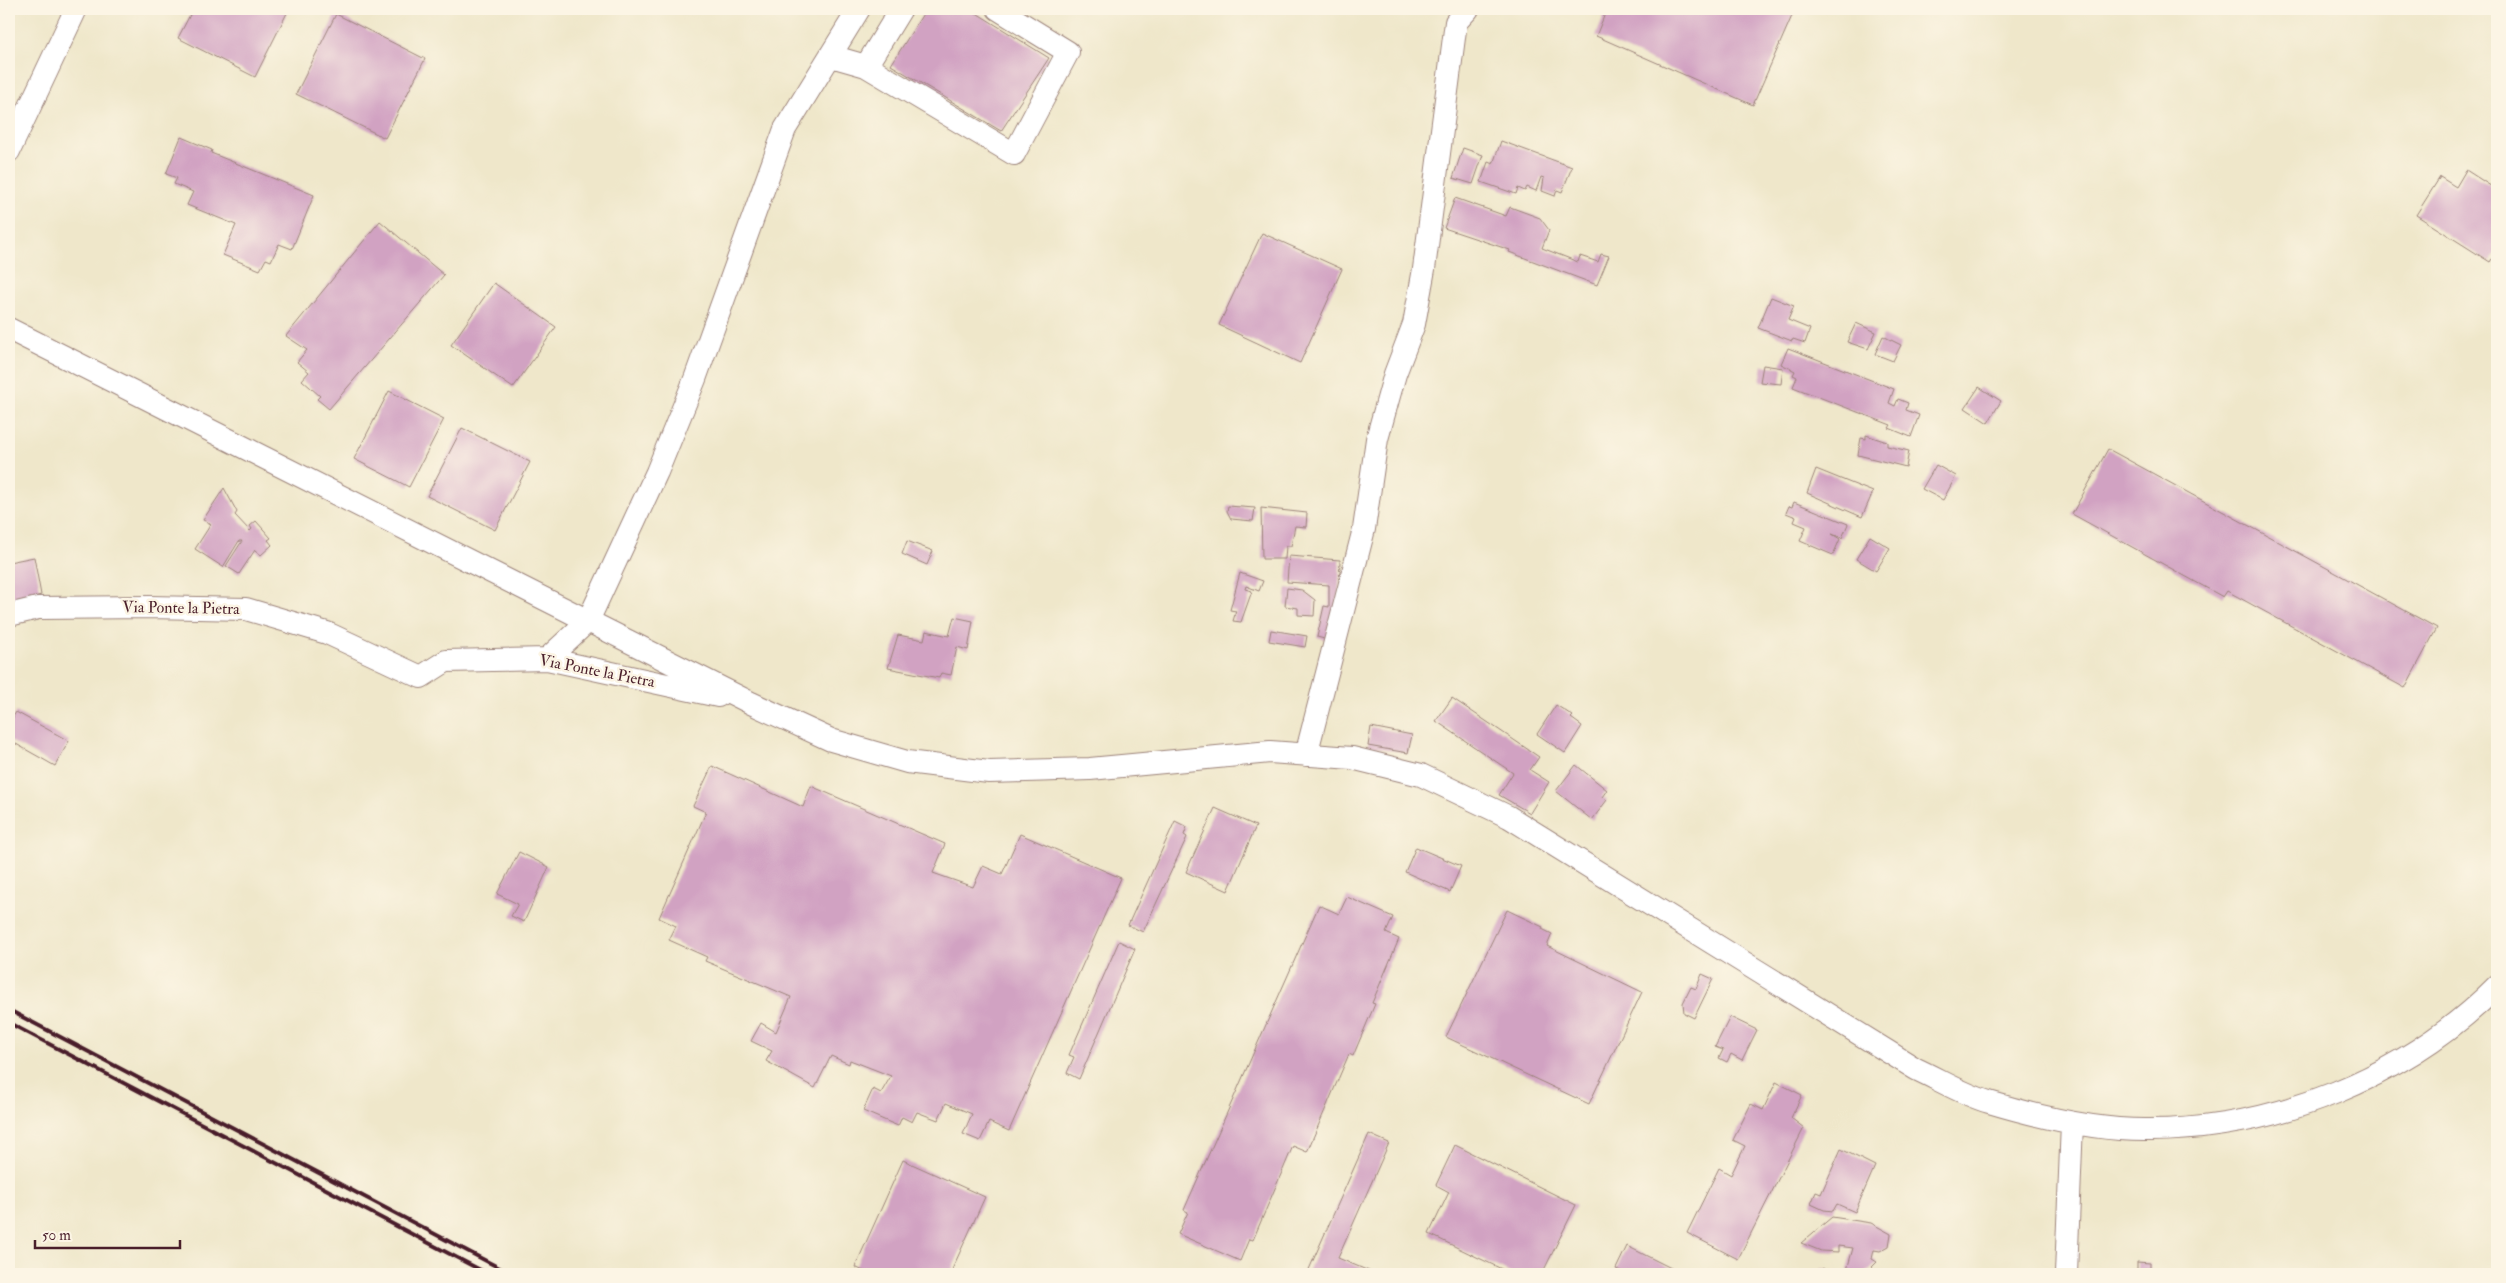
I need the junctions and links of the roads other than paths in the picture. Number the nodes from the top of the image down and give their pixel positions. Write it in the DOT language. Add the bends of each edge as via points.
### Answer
graph roads {
  1 [pos="76,9"];
  2 [pos="859,9"];
  3 [pos="901,9"];
  4 [pos="998,9"];
  5 [pos="1468,9"];
  6 [pos="831,56"];
  7 [pos="866,66"];
  8 [pos="9,151"];
  9 [pos="9,330"];
  10 [pos="9,615"];
  11 [pos="588,621"];
  12 [pos="547,659"];
  13 [pos="751,703"];
  14 [pos="1306,755"];
  15 [pos="2497,986"];
  16 [pos="2072,1123"];
  17 [pos="2066,1274"];
  1 -- 8 [label="street"];
  2 -- 6 [label="street"];
  3 -- 7 [label="street"];
  4 -- 7 [label="street" via="1068,52 1014,154"];
  5 -- 14 [label="street" via="1456,22 1414,324 1376,439 1364,529"];
  6 -- 7 [label="street"];
  6 -- 11 [label="street" via="785,129 685,404"];
  9 -- 11 [label="street"];
  10 -- 12 [label="street, Via Ponte la Pietra" via="38,608 149,606 246,609 327,633 421,677 446,661"];
  11 -- 12 [label="street"];
  11 -- 13 [label="street"];
  12 -- 13 [label="street, Via Ponte la Pietra"];
  13 -- 14 [label="street" via="830,740 907,762 989,772 1090,769 1270,752"];
  14 -- 16 [label="street" via="1352,758 1421,776 1509,817 1916,1070 1987,1102"];
  15 -- 16 [label="street" via="2479,1005 2414,1053 2331,1096 2230,1124 2145,1130"];
  16 -- 17 [label="street"];
}
